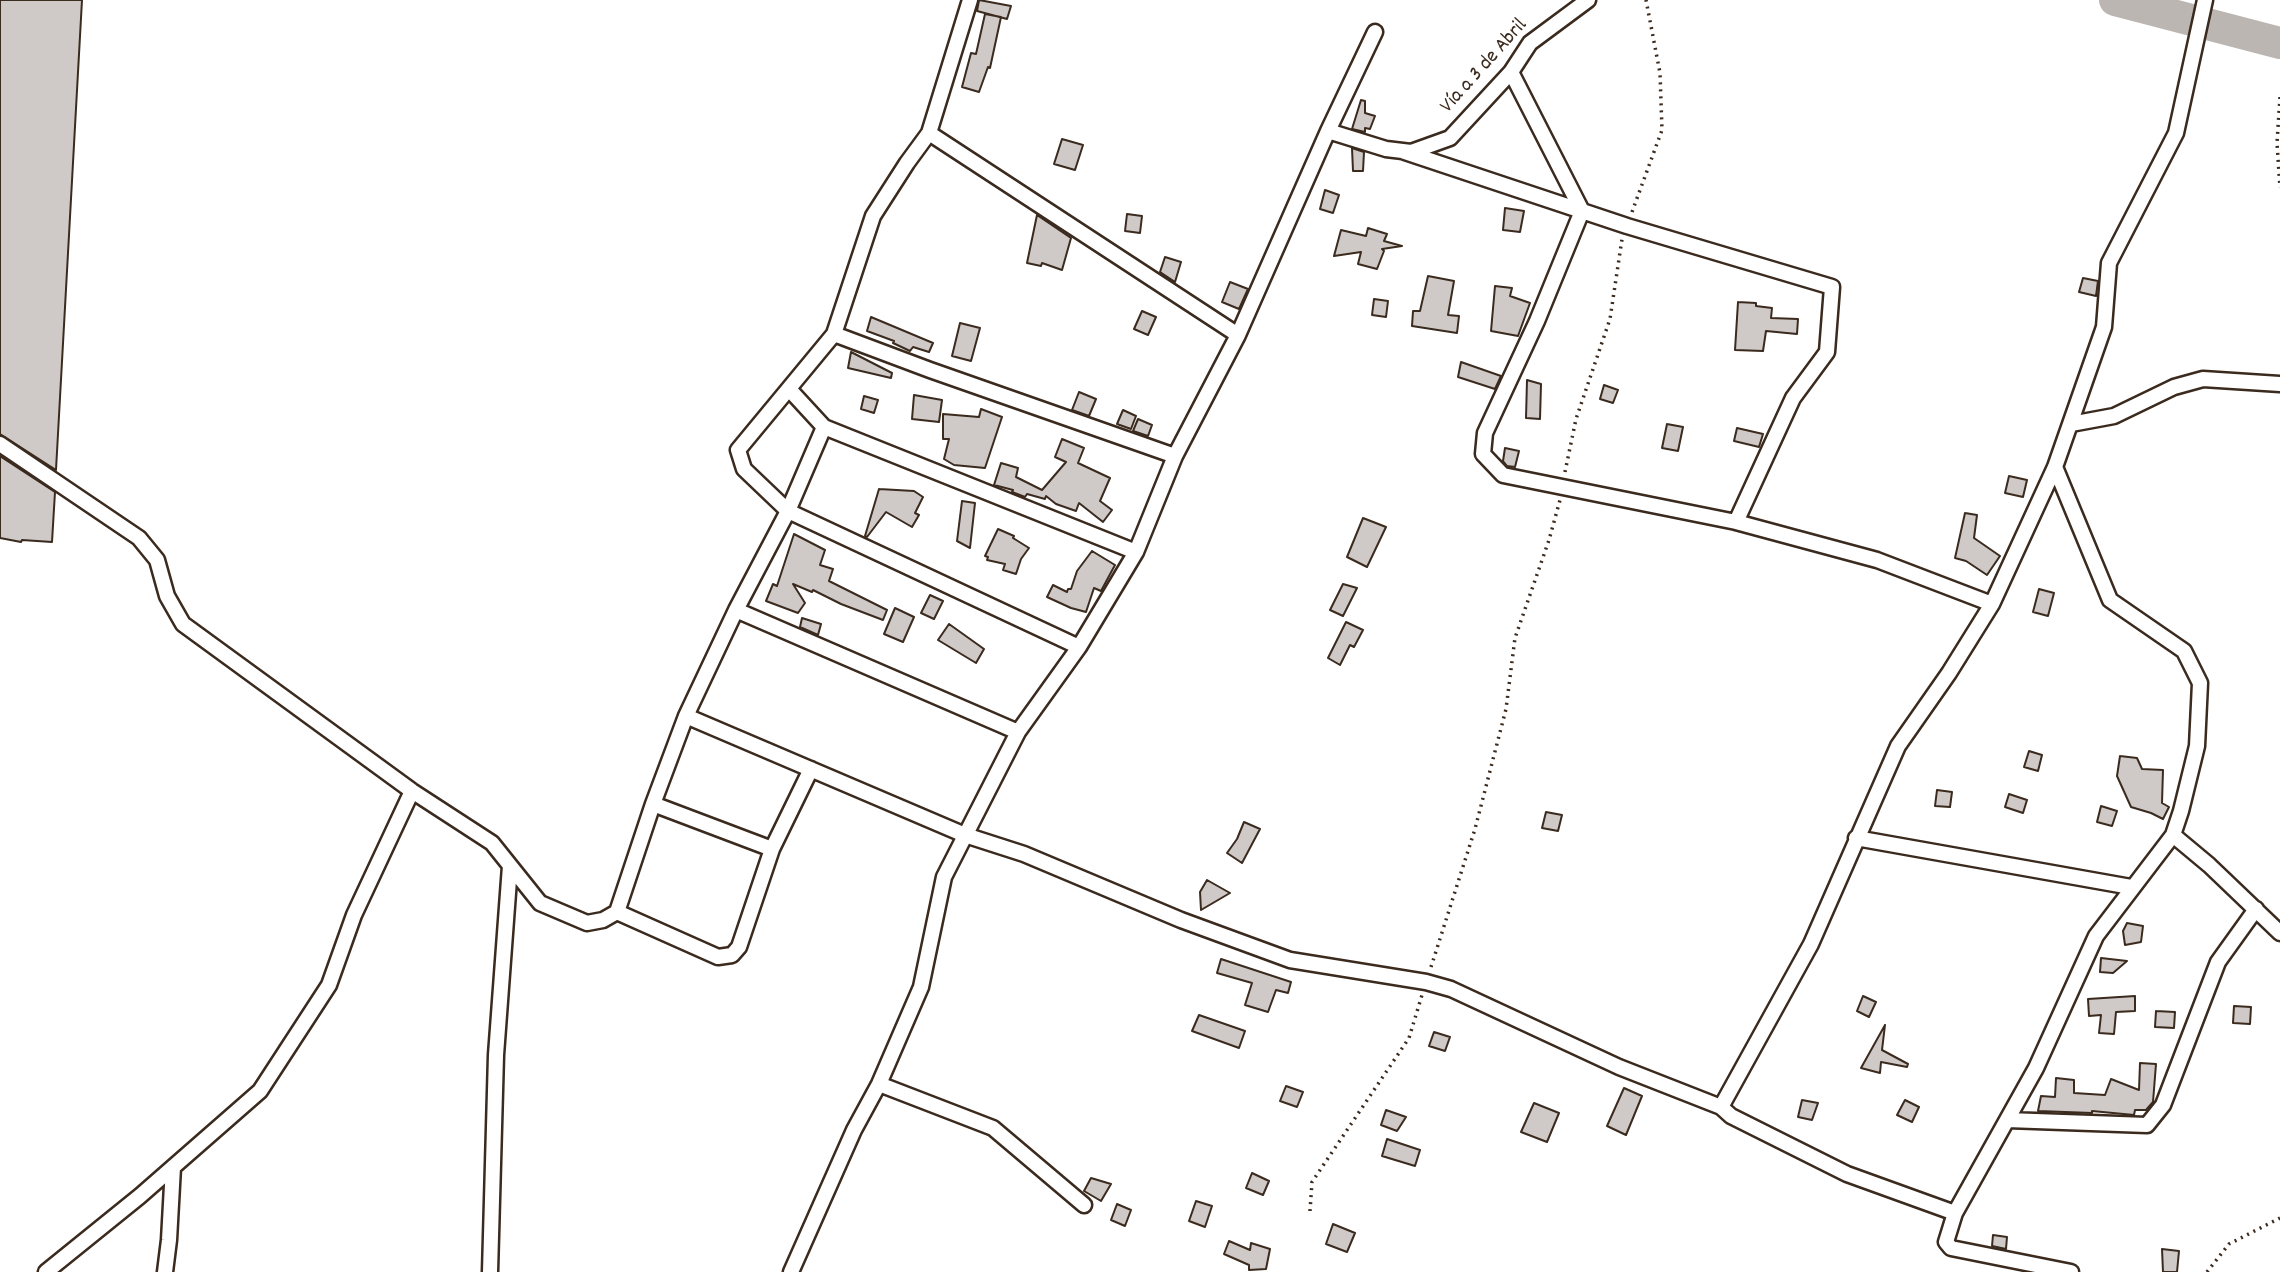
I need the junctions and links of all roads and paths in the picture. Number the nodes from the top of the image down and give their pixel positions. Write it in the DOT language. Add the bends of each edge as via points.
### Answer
graph roads {
  1 [pos="970,0"];
  2 [pos="1588,0"];
  3 [pos="1646,0"];
  4 [pos="2205,0"];
  5 [pos="1375,32"];
  6 [pos="1511,72"];
  7 [pos="2280,97"];
  8 [pos="1328,131"];
  9 [pos="929,133"];
  10 [pos="1402,151"];
  11 [pos="2280,188"];
  12 [pos="1582,211"];
  13 [pos="1627,226"];
  14 [pos="834,334"];
  15 [pos="1238,335"];
  16 [pos="2280,384"];
  17 [pos="789,390"];
  18 [pos="2071,424"];
  19 [pos="824,427"];
  20 [pos="0,444"];
  21 [pos="1175,456"];
  22 [pos="2055,467"];
  23 [pos="1562,488"];
  24 [pos="788,511"];
  25 [pos="1737,522"];
  26 [pos="1136,552"];
  27 [pos="1992,604"];
  28 [pos="736,610"];
  29 [pos="1079,647"];
  30 [pos="686,716"];
  31 [pos="1018,732"];
  32 [pos="811,769"];
  33 [pos="412,791"];
  34 [pos="653,804"];
  35 [pos="965,835"];
  36 [pos="2173,835"];
  37 [pos="1856,838"];
  38 [pos="772,849"];
  39 [pos="510,866"];
  40 [pos="2131,887"];
  41 [pos="2256,909"];
  42 [pos="617,912"];
  43 [pos="2280,933"];
  44 [pos="1426,982"];
  45 [pos="879,1084"];
  46 [pos="1721,1107"];
  47 [pos="2007,1120"];
  48 [pos="173,1167"];
  49 [pos="1084,1205"];
  50 [pos="1310,1211"];
  51 [pos="1955,1213"];
  52 [pos="2280,1218"];
  53 [pos="46,1272"];
  54 [pos="165,1272"];
  55 [pos="490,1272"];
  56 [pos="791,1272"];
  57 [pos="2071,1272"];
  58 [pos="2207,1272"];
  1 -- 9 [label="street"];
  2 -- 6 [label="street, Vía a 3 de Abril" via="1530,43"];
  3 -- 13 [label="path" via="1660,72 1662,130"];
  4 -- 18 [label="street" via="2176,133 2109,263 2104,327"];
  5 -- 8 [label="street"];
  6 -- 10 [label="street, Vía a 3 de Abril" via="1450,138"];
  6 -- 12 [label="street"];
  7 -- 11 [label="path"];
  8 -- 10 [label="street, Vía a 3 de Abril"];
  8 -- 15 [label="street"];
  9 -- 14 [label="street" via="873,216"];
  9 -- 15 [label="street"];
  10 -- 12 [label="street"];
  12 -- 13 [label="street"];
  12 -- 23 [label="street" via="1485,433 1483,454 1503,475"];
  13 -- 23 [label="path" via="1610,319 1576,419"];
  13 -- 25 [label="street" via="1832,287 1827,352 1793,398"];
  14 -- 17 [label="street"];
  14 -- 21 [label="street"];
  15 -- 21 [label="street"];
  16 -- 18 [label="street" via="2203,379 2174,387 2114,416"];
  17 -- 19 [label="street"];
  17 -- 24 [label="street" via="738,450 744,469"];
  18 -- 22 [label="street"];
  19 -- 24 [label="street"];
  19 -- 26 [label="street"];
  20 -- 33 [label="street" via="139,538 156,560 167,596 183,624"];
  21 -- 26 [label="street"];
  22 -- 27 [label="street"];
  22 -- 36 [label="street" via="2110,600 2184,651 2200,682 2197,746"];
  23 -- 25 [label="street"];
  23 -- 44 [label="path" via="1515,638 1506,709 1475,830"];
  24 -- 28 [label="street"];
  24 -- 29 [label="street"];
  25 -- 27 [label="street" via="1877,560"];
  26 -- 29 [label="street"];
  27 -- 37 [label="street" via="1898,746"];
  28 -- 30 [label="street"];
  28 -- 31 [label="street"];
  29 -- 31 [label="street"];
  30 -- 32 [label="street"];
  30 -- 34 [label="street"];
  31 -- 35 [label="street"];
  32 -- 35 [label="street"];
  32 -- 38 [label="street"];
  33 -- 39 [label="street" via="492,843"];
  33 -- 48 [label="street" via="354,915 328,985 260,1091"];
  34 -- 38 [label="street"];
  34 -- 42 [label="street"];
  35 -- 44 [label="street" via="1024,853 1181,920 1290,960"];
  35 -- 45 [label="street" via="944,877 920,988"];
  36 -- 40 [label="street"];
  36 -- 41 [label="street"];
  37 -- 40 [label="street"];
  37 -- 46 [label="street" via="1811,944"];
  38 -- 42 [label="street" via="739,947 732,955 718,957"];
  39 -- 42 [label="street" via="540,903 587,923"];
  39 -- 55 [label="street" via="496,1055"];
  40 -- 47 [label="street" via="2096,936"];
  41 -- 43 [label="street"];
  41 -- 47 [label="street" via="2218,961 2163,1105 2147,1125"];
  44 -- 46 [label="street"];
  44 -- 50 [label="path" via="1409,1038 1312,1182"];
  45 -- 49 [label="street" via="993,1128"];
  45 -- 56 [label="street"];
  46 -- 51 [label="street" via="1847,1174"];
  47 -- 51 [label="street"];
  48 -- 53 [label="street"];
  48 -- 54 [label="street"];
  51 -- 57 [label="street" via="1946,1242 1951,1248"];
  52 -- 58 [label="path" via="2229,1244"];
}
